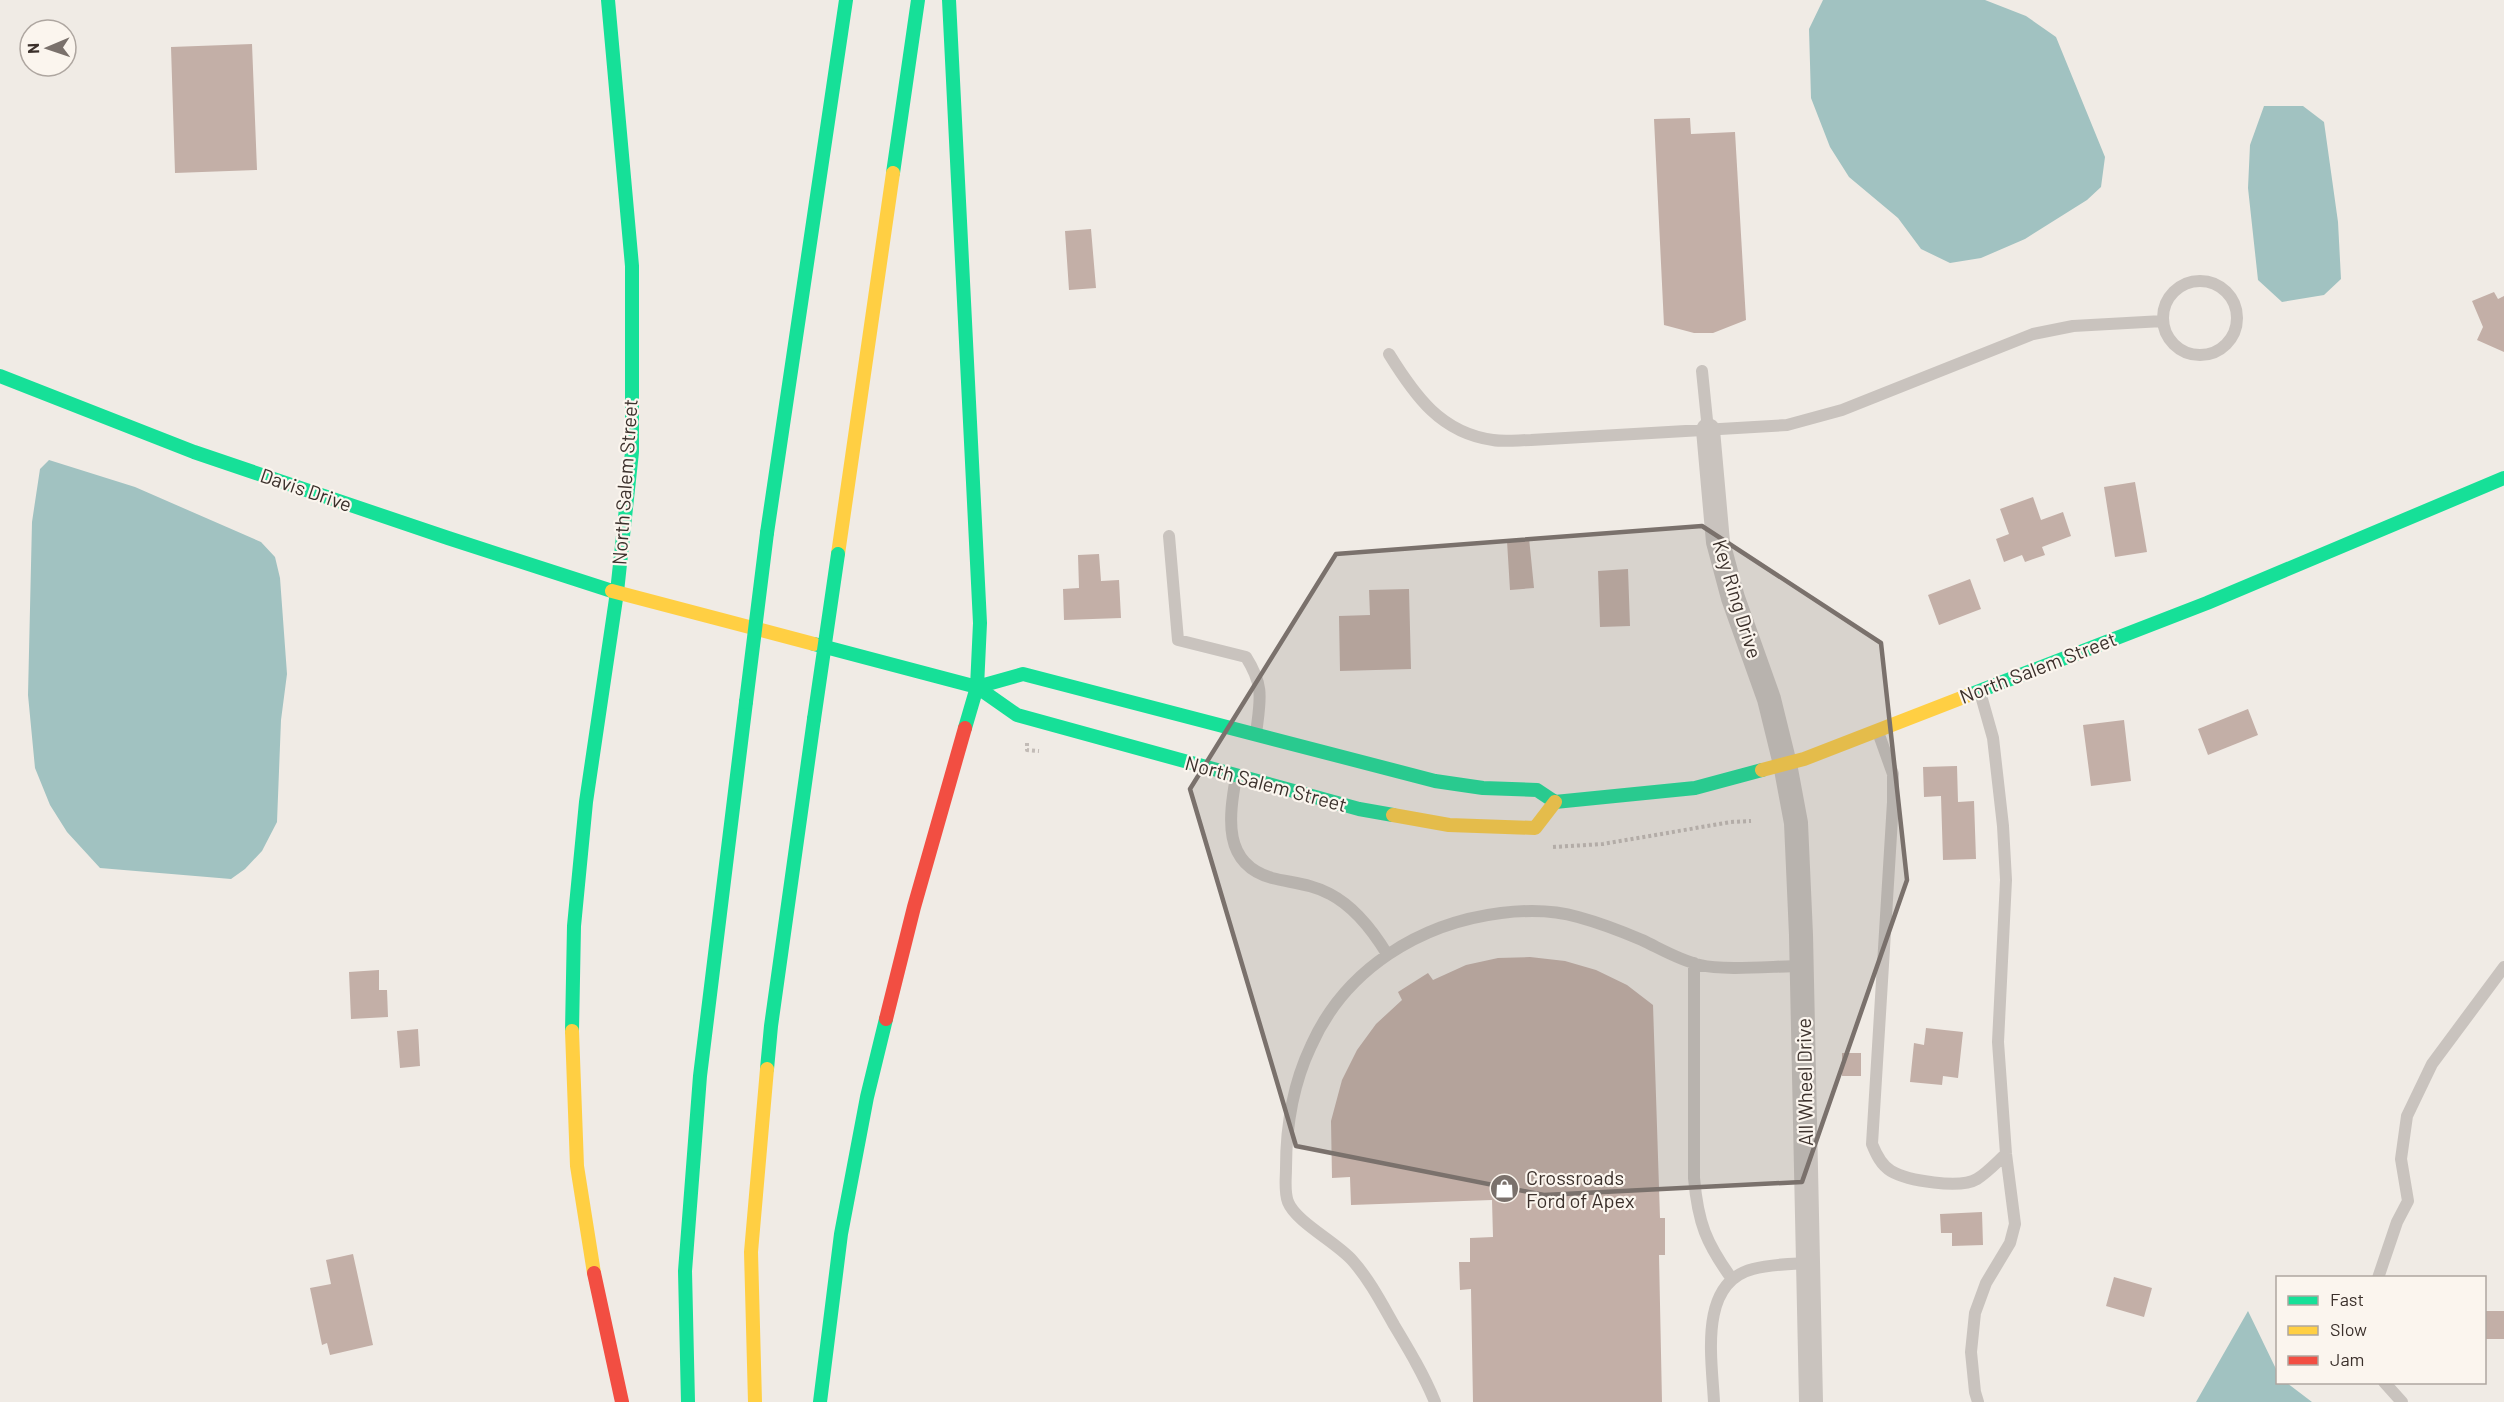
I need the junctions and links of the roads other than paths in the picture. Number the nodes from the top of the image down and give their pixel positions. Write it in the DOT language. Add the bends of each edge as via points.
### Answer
graph roads {
  1 [pos="608,0"];
  2 [pos="846,0"];
  3 [pos="918,0"];
  4 [pos="949,0"];
  5 [pos="2163,321"];
  6 [pos="1389,354"];
  7 [pos="1702,370"];
  8 [pos="0,376"];
  9 [pos="1708,430"];
  10 [pos="2504,478"];
  11 [pos="1169,536"];
  12 [pos="617,592"];
  13 [pos="977,687"];
  14 [pos="1980,691"];
  15 [pos="1878,730"];
  16 [pos="1256,735"];
  17 [pos="1249,762"];
  18 [pos="1785,764"];
  19 [pos="1237,776"];
  20 [pos="1435,781"];
  21 [pos="1388,784"];
  22 [pos="1556,802"];
  23 [pos="1387,954"];
  24 [pos="1694,963"];
  25 [pos="1802,966"];
  26 [pos="2504,967"];
  27 [pos="2006,1154"];
  28 [pos="1809,1263"];
  29 [pos="2379,1276"];
  30 [pos="1732,1279"];
  31 [pos="2385,1384"];
  32 [pos="622,1402"];
  33 [pos="688,1402"];
  34 [pos="755,1402"];
  35 [pos="820,1402"];
  36 [pos="1435,1402"];
  37 [pos="1714,1402"];
  38 [pos="1811,1402"];
  39 [pos="1978,1402"];
  40 [pos="2402,1402"];
  1 -- 12 [label="main road, North Salem Street" via="632,266 632,452"];
  2 -- 33 [label="main road, bridge" via="767,533 700,1076 685,1271"];
  3 -- 34 [label="main road, bridge" via="769,1050 751,1252"];
  4 -- 13 [label="main road" via="980,622"];
  5 -- 5 [label="lane" via="2166,332 2181,350 2203,355 2224,347 2236,327 2237,315 2227,292 2204,281 2180,287 2170,296"];
  5 -- 9 [label="lane" via="2048,330 1806,421"];
  6 -- 9 [label="lane" via="1421,403 1462,433 1494,441"];
  7 -- 9 [label="lane"];
  8 -- 12 [label="main road, Davis Drive" via="194,452"];
  9 -- 18 [label="street, Key Ring Drive" via="1718,542 1769,699"];
  10 -- 14 [label="main road, North Salem Street" via="2207,603"];
  11 -- 16 [label="lane" via="1178,640 1246,657 1258,676"];
  12 -- 13 [label="main road, North Salem Street"];
  12 -- 32 [label="main road" via="586,802 574,926 572,1036 577,1166 596,1284"];
  13 -- 16 [label="main road" via="1023,674"];
  13 -- 19 [label="main road, North Salem Street" via="1017,715"];
  13 -- 35 [label="main road" via="914,907 867,1097 841,1234"];
  14 -- 15 [label="main road, North Salem Street"];
  14 -- 27 [label="lane" via="1993,738 2006,869 1998,1042"];
  15 -- 18 [label="main road, North Salem Street"];
  15 -- 27 [label="lane" via="1893,774 1893,802 1872,1144 1889,1170 1933,1182 1977,1179"];
  16 -- 20 [label="main road"];
  17 -- 19 [label="main road"];
  18 -- 22 [label="main road, North Salem Street" via="1695,788"];
  18 -- 25 [label="street, All Wheel Drive" via="1796,823"];
  19 -- 22 [label="main road, North Salem Street" via="1367,811 1449,825 1535,828"];
  19 -- 23 [label="lane" via="1230,814 1234,846 1241,858 1261,874 1310,886 1338,899 1360,918"];
  20 -- 21 [label="main road"];
  20 -- 22 [label="main road" via="1537,790"];
  23 -- 24 [label="lane" via="1421,934 1478,916 1544,912 1575,916 1609,927"];
  23 -- 36 [label="lane" via="1344,992 1303,1063 1287,1133 1286,1193 1296,1215 1332,1240 1368,1279"];
  24 -- 25 [label="lane"];
  24 -- 30 [label="lane" via="1697,1206 1711,1247"];
  25 -- 28 [label="street, All Wheel Drive"];
  26 -- 29 [label="lane" via="2432,1064 2407,1116 2401,1159 2408,1202"];
  27 -- 39 [label="lane" via="2015,1224 2010,1243 1986,1282 1976,1313 1971,1352"];
  28 -- 30 [label="lane" via="1754,1268"];
  28 -- 38 [label="street, All Wheel Drive"];
  30 -- 37 [label="lane" via="1718,1301 1712,1324"];
  31 -- 40 [label="lane"];
}
